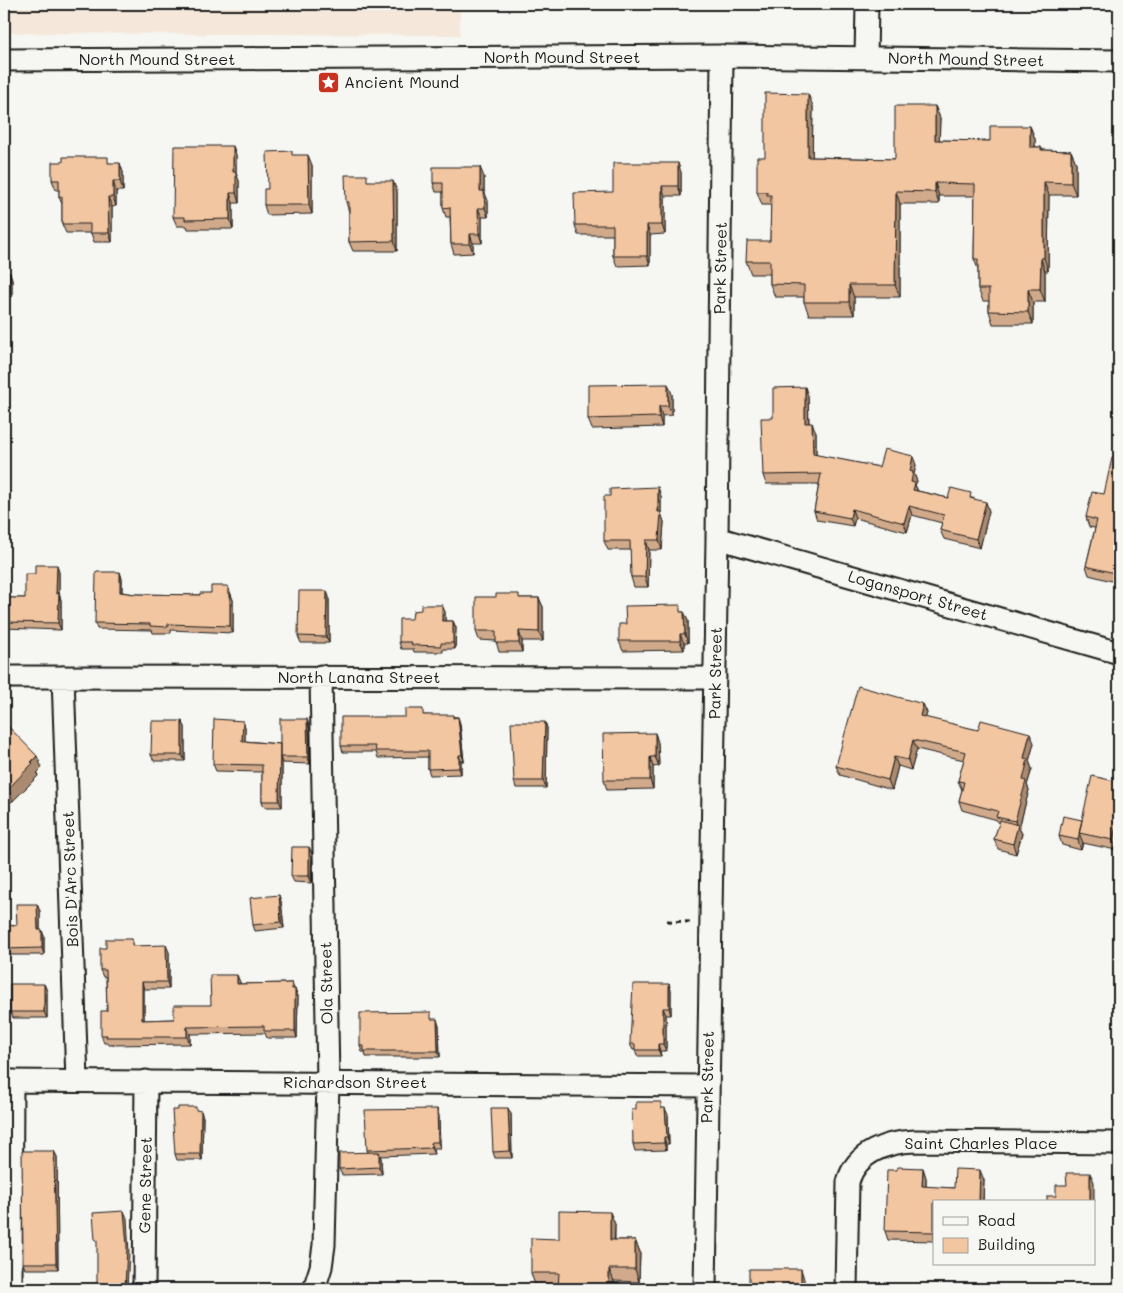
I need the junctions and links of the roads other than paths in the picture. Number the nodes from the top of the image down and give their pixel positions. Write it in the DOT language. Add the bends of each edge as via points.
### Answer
graph roads {
  1 [pos="868,4"];
  2 [pos="722,56"];
  3 [pos="866,58"];
  4 [pos="4,60"];
  5 [pos="1119,61"];
  6 [pos="717,538"];
  7 [pos="1119,653"];
  8 [pos="321,676"];
  9 [pos="4,677"];
  10 [pos="63,677"];
  11 [pos="715,678"];
  12 [pos="8,1081"];
  13 [pos="77,1081"];
  14 [pos="146,1081"];
  15 [pos="328,1081"];
  16 [pos="707,1086"];
  17 [pos="1119,1143"];
  18 [pos="11,1289"];
  19 [pos="144,1289"];
  20 [pos="314,1289"];
  21 [pos="704,1289"];
  22 [pos="846,1289"];
  1 -- 3 [label="street"];
  2 -- 3 [label="street, North Mound Street"];
  2 -- 4 [label="street, North Mound Street"];
  2 -- 6 [label="street, Park Street"];
  3 -- 5 [label="street, North Mound Street"];
  6 -- 7 [label="street, Logansport Street"];
  6 -- 11 [label="street, Park Street"];
  8 -- 10 [label="street, North Lanana Street"];
  8 -- 11 [label="street, North Lanana Street"];
  8 -- 15 [label="street, Ola Street"];
  9 -- 10 [label="street, North Lanana Street"];
  10 -- 13 [label="street, Bois D'Arc Street"];
  11 -- 16 [label="street, Park Street"];
  12 -- 13 [label="street, Richardson Street"];
  12 -- 18 [label="street"];
  13 -- 14 [label="street, Richardson Street"];
  14 -- 15 [label="street, Richardson Street"];
  14 -- 19 [label="street, Gene Street"];
  15 -- 16 [label="street, Richardson Street"];
  15 -- 20 [label="street, Ola Street" via="324,1245"];
  16 -- 21 [label="street, Park Street"];
  17 -- 22 [label="street, Saint Charles Place" via="915,1141 876,1149 851,1172 848,1182"];
}
